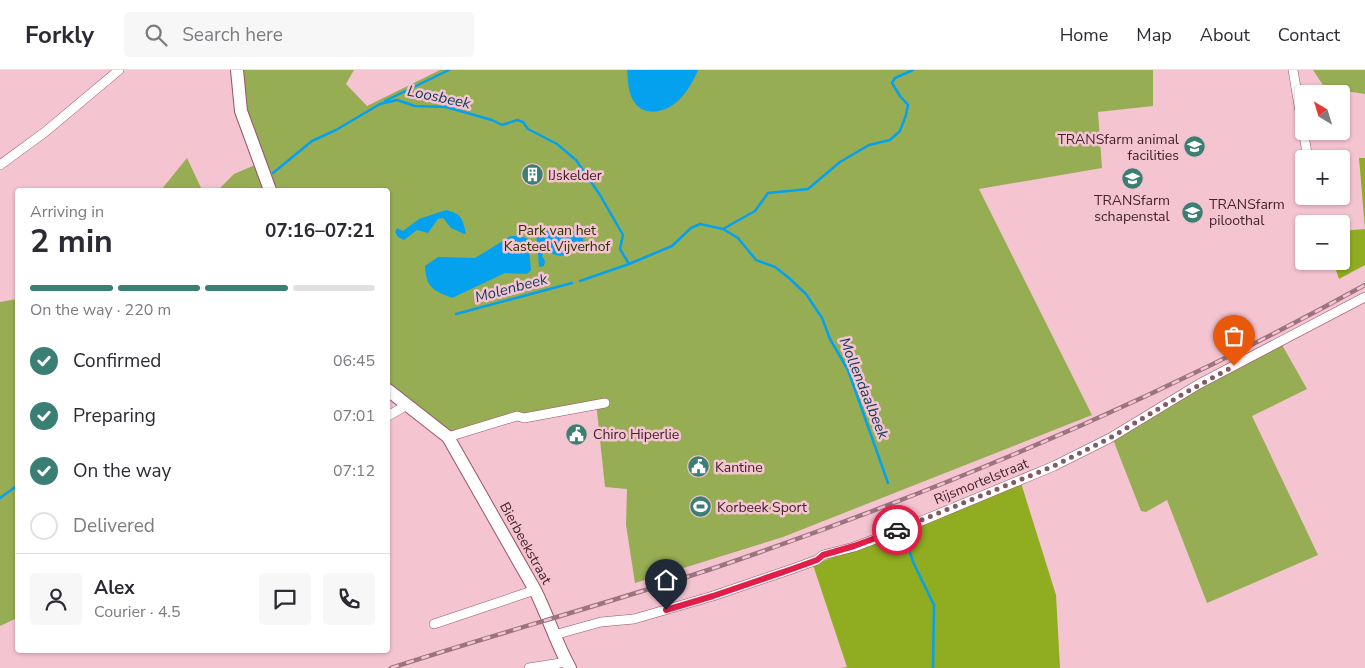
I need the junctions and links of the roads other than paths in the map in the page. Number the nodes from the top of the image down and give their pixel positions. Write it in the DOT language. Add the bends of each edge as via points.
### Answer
graph roads {
  1 [pos="119,70"];
  2 [pos="237,70"];
  3 [pos="1293,70"];
  4 [pos="1306,150"];
  5 [pos="0,165"];
  6 [pos="269,188"];
  7 [pos="1365,297"];
  8 [pos="390,392"];
  9 [pos="605,403"];
  10 [pos="407,405"];
  11 [pos="390,415"];
  12 [pos="448,436"];
  13 [pos="535,590"];
  14 [pos="434,624"];
  15 [pos="554,636"];
  16 [pos="568,665"];
  17 [pos="529,668"];
  1 -- 5 [label="street"];
  2 -- 6 [label="street" via="241,111"];
  3 -- 4 [label="street"];
  7 -- 15 [label="street, Rijsmortelstraat" via="1199,384 1110,438 1054,466 907,527 713,596 634,619 602,622"];
  8 -- 10 [label="street, Bierbeekstraat"];
  9 -- 12 [label="street" via="524,418 517,416"];
  10 -- 11 [label="street"];
  10 -- 12 [label="street, Bierbeekstraat"];
  12 -- 13 [label="street, Bierbeekstraat"];
  13 -- 14 [label="street"];
  13 -- 15 [label="street, Bierbeekstraat"];
  15 -- 16 [label="street, Bierbeekstraat"];
  16 -- 17 [label="street"];
}
